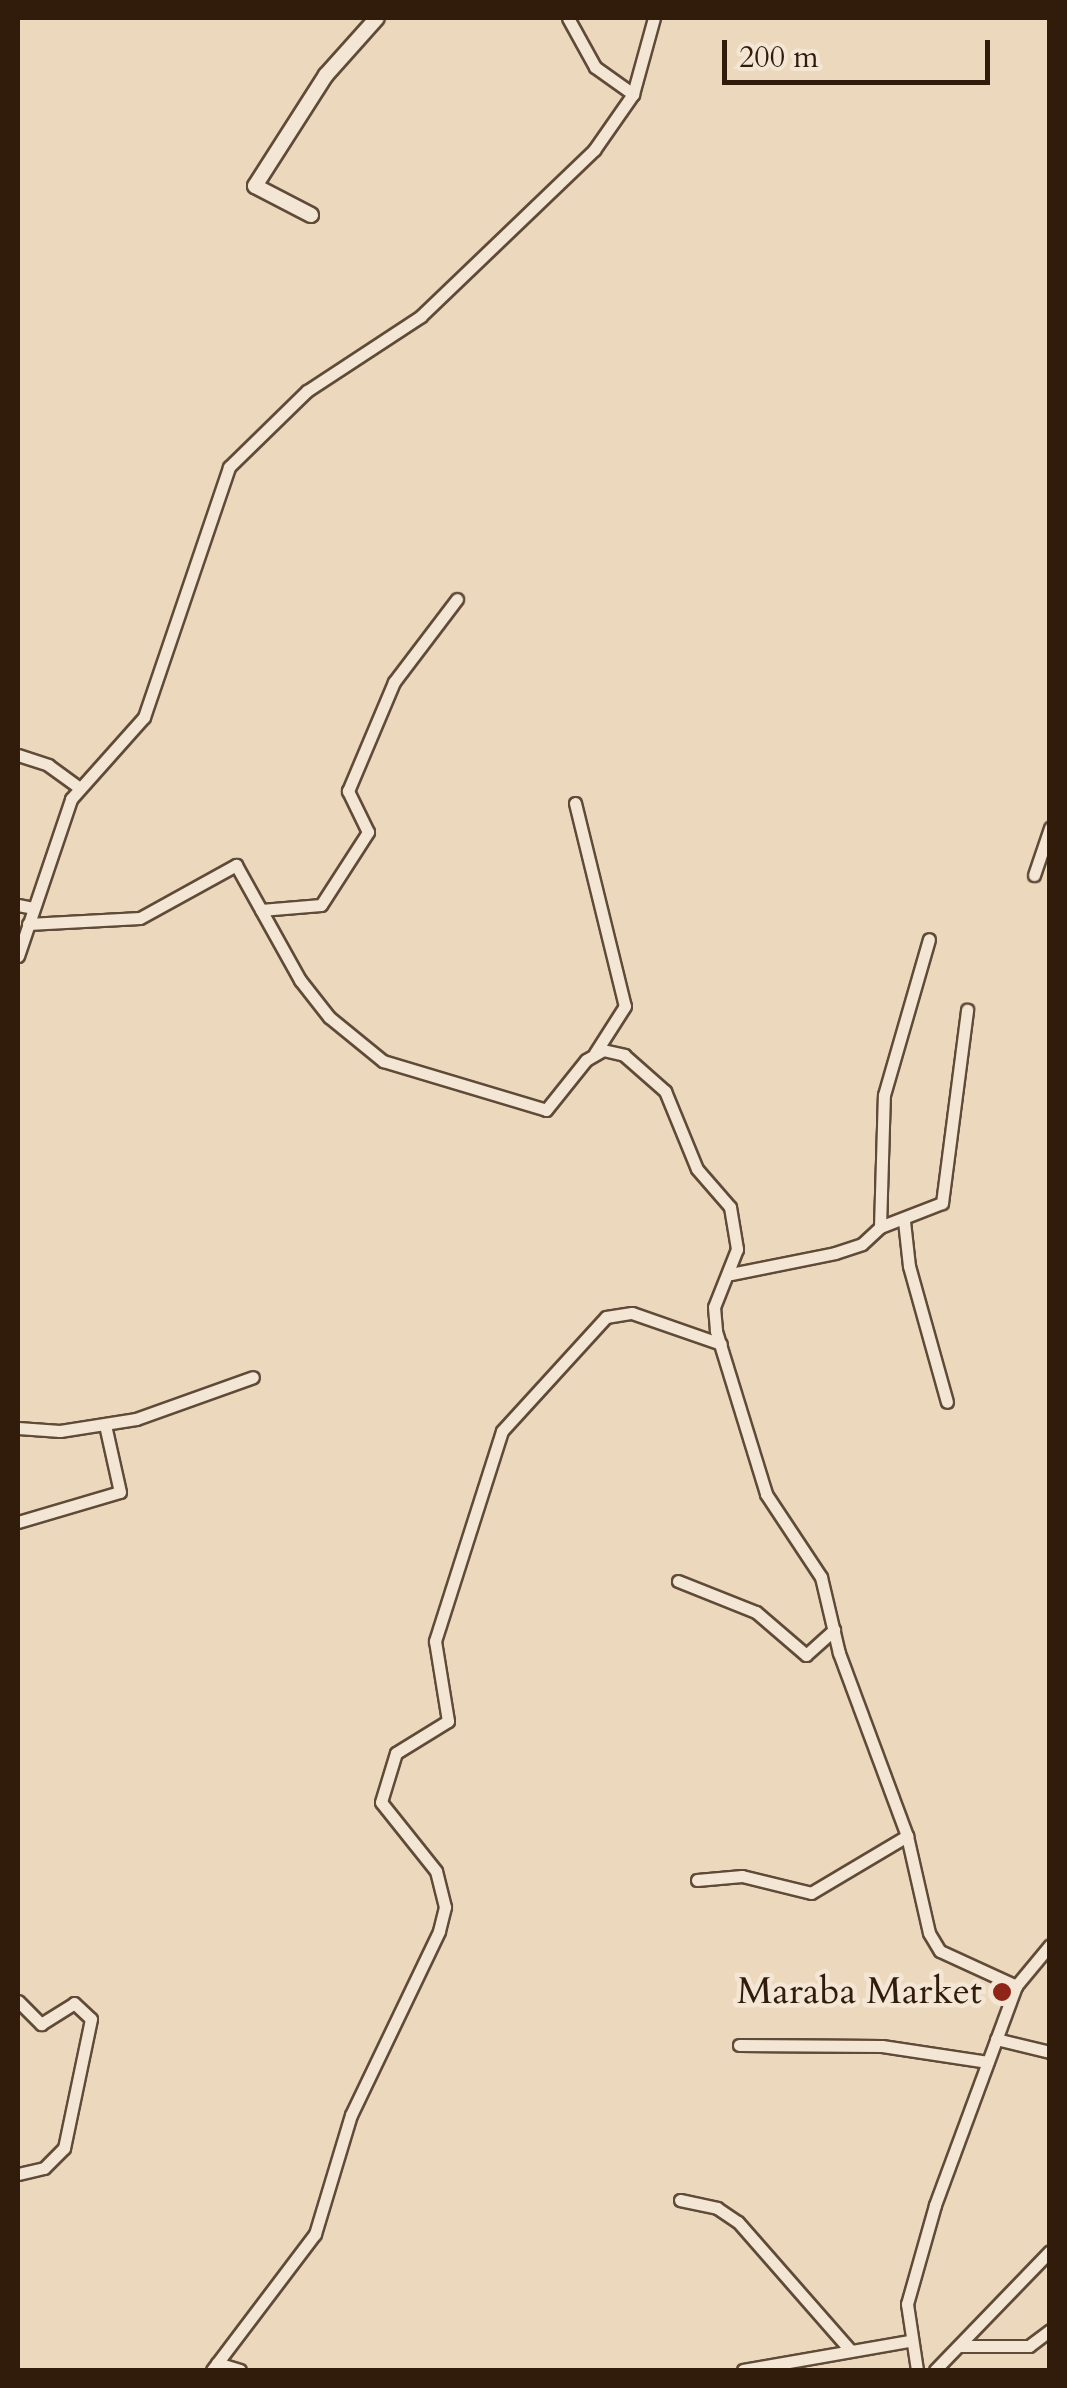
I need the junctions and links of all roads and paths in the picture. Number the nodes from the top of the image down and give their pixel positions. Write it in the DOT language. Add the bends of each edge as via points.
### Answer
graph roads {
  1 [pos="377,18"];
  2 [pos="568,18"];
  3 [pos="654,18"];
  4 [pos="633,94"];
  5 [pos="311,215"];
  6 [pos="457,599"];
  7 [pos="18,755"];
  8 [pos="80,788"];
  9 [pos="575,802"];
  10 [pos="1050,828"];
  11 [pos="1034,875"];
  12 [pos="18,905"];
  13 [pos="33,908"];
  14 [pos="261,910"];
  15 [pos="28,924"];
  16 [pos="929,939"];
  17 [pos="18,956"];
  18 [pos="966,1010"];
  19 [pos="594,1053"];
  20 [pos="904,1221"];
  21 [pos="880,1227"];
  22 [pos="730,1274"];
  23 [pos="720,1344"];
  24 [pos="253,1377"];
  25 [pos="947,1402"];
  26 [pos="105,1425"];
  27 [pos="18,1428"];
  28 [pos="18,1522"];
  29 [pos="678,1581"];
  30 [pos="834,1630"];
  31 [pos="907,1836"];
  32 [pos="697,1880"];
  33 [pos="1050,1946"];
  34 [pos="1016,1986"];
  35 [pos="18,2001"];
  36 [pos="996,2039"];
  37 [pos="739,2045"];
  38 [pos="1050,2052"];
  39 [pos="988,2062"];
  40 [pos="18,2174"];
  41 [pos="680,2200"];
  42 [pos="1050,2251"];
  43 [pos="1050,2330"];
  44 [pos="909,2341"];
  45 [pos="958,2346"];
  46 [pos="849,2349"];
  47 [pos="215,2366"];
  48 [pos="240,2370"];
  49 [pos="742,2370"];
  50 [pos="917,2370"];
  51 [pos="934,2370"];
  1 -- 5 [label="street" via="326,75 255,186"];
  2 -- 4 [label="street" via="595,67"];
  3 -- 4 [label="street"];
  4 -- 8 [label="street" via="616,126 470,273 422,316 306,391 246,444 220,482 144,717"];
  6 -- 14 [label="street" via="394,682 348,791 368,832 322,905"];
  7 -- 8 [label="street" via="48,765"];
  8 -- 13 [label="street"];
  9 -- 19 [label="street" via="625,1006"];
  10 -- 11 [label="street"];
  12 -- 13 [label="street"];
  13 -- 15 [label="street"];
  14 -- 15 [label="street" via="242,870 231,864 140,918"];
  14 -- 19 [label="street" via="286,959 330,1016 382,1061 409,1074 546,1110"];
  15 -- 17 [label="street"];
  16 -- 21 [label="street" via="884,1094"];
  18 -- 20 [label="street" via="942,1203"];
  19 -- 22 [label="street" via="624,1055 665,1091 697,1169 730,1207 737,1249"];
  20 -- 21 [label="street"];
  20 -- 25 [label="street" via="909,1266"];
  21 -- 22 [label="street" via="862,1244 835,1253"];
  22 -- 23 [label="street" via="714,1306"];
  23 -- 30 [label="street" via="766,1494 814,1560"];
  23 -- 47 [label="street" via="632,1312 606,1316 502,1431 435,1642 448,1721 396,1752 382,1802 436,1872 445,1907 438,1931 346,2127 316,2234"];
  24 -- 26 [label="street"];
  26 -- 27 [label="street"];
  26 -- 28 [label="street" via="120,1492"];
  29 -- 30 [label="street" via="756,1612 806,1655"];
  30 -- 31 [label="street"];
  31 -- 32 [label="street" via="811,1893 742,1876"];
  31 -- 34 [label="street" via="935,1945"];
  33 -- 34 [label="street"];
  34 -- 36 [label="street"];
  35 -- 40 [label="street" via="41,2024 74,2003 91,2019 91,2041 64,2148 44,2168"];
  36 -- 38 [label="street"];
  36 -- 39 [label="street"];
  37 -- 39 [label="street" via="882,2046"];
  39 -- 44 [label="street" via="910,2290"];
  41 -- 46 [label="street" via="717,2208 738,2222"];
  42 -- 45 [label="street"];
  43 -- 45 [label="street" via="1029,2346"];
  44 -- 46 [label="street"];
  44 -- 50 [label="street"];
  45 -- 51 [label="street"];
  46 -- 49 [label="street"];
  47 -- 48 [label="street"];
}
